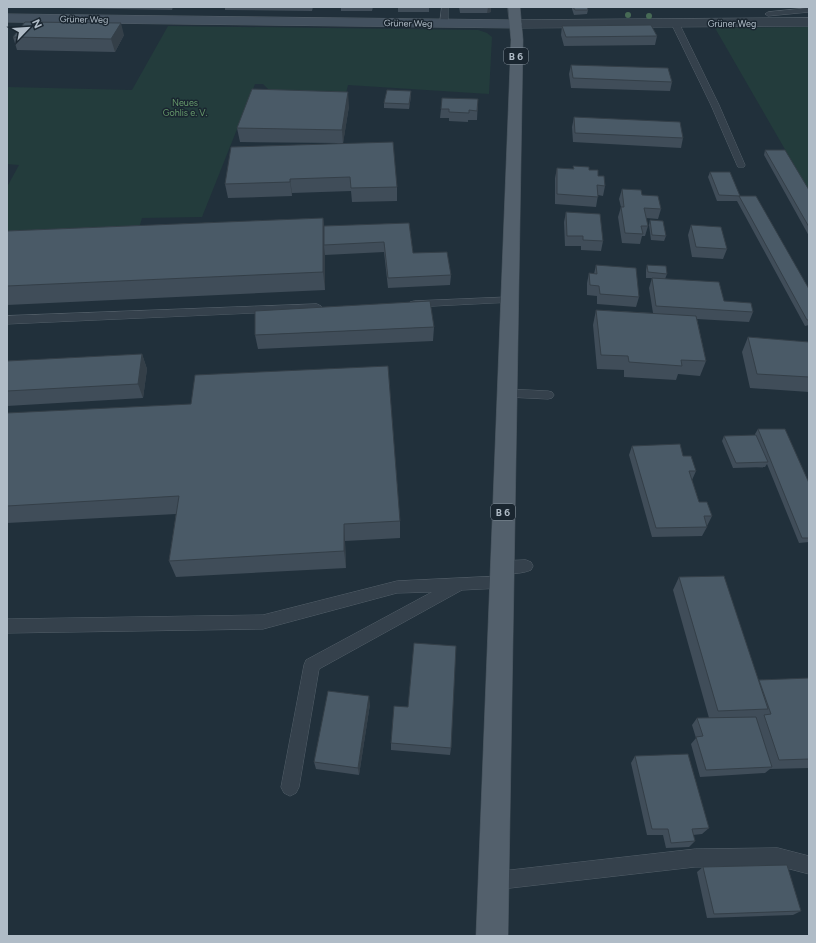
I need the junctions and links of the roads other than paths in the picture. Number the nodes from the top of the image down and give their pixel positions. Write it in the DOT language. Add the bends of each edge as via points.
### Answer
graph roads {
  1 [pos="445,7"];
  2 [pos="514,7"];
  3 [pos="809,10"];
  4 [pos="768,15"];
  5 [pos="7,18"];
  6 [pos="809,22"];
  7 [pos="444,23"];
  8 [pos="675,23"];
  9 [pos="516,24"];
  10 [pos="741,165"];
  11 [pos="509,300"];
  12 [pos="403,304"];
  13 [pos="324,308"];
  14 [pos="7,320"];
  15 [pos="507,393"];
  16 [pos="548,395"];
  17 [pos="526,566"];
  18 [pos="502,574"];
  19 [pos="460,584"];
  20 [pos="7,626"];
  21 [pos="290,787"];
  22 [pos="809,865"];
  23 [pos="493,881"];
  24 [pos="492,936"];
  1 -- 7 [label="lane"];
  2 -- 9 [label="main road, B 6"];
  3 -- 4 [label="lane"];
  4 -- 6 [label="street, Grüner Weg"];
  4 -- 8 [label="street, Grüner Weg"];
  5 -- 7 [label="street, Grüner Weg"];
  7 -- 9 [label="street, Grüner Weg"];
  8 -- 9 [label="street, Grüner Weg"];
  8 -- 10 [label="lane"];
  9 -- 11 [label="main road, B 6"];
  11 -- 12 [label="lane"];
  11 -- 15 [label="main road, B 6"];
  13 -- 14 [label="lane"];
  15 -- 16 [label="lane"];
  15 -- 18 [label="main road, B 6"];
  17 -- 18 [label="lane"];
  18 -- 19 [label="lane"];
  18 -- 23 [label="main road, B 6"];
  19 -- 20 [label="lane" via="397,587 263,622"];
  19 -- 21 [label="lane" via="312,665"];
  22 -- 23 [label="lane" via="778,857 695,858"];
  23 -- 24 [label="main road, B 6"];
}
